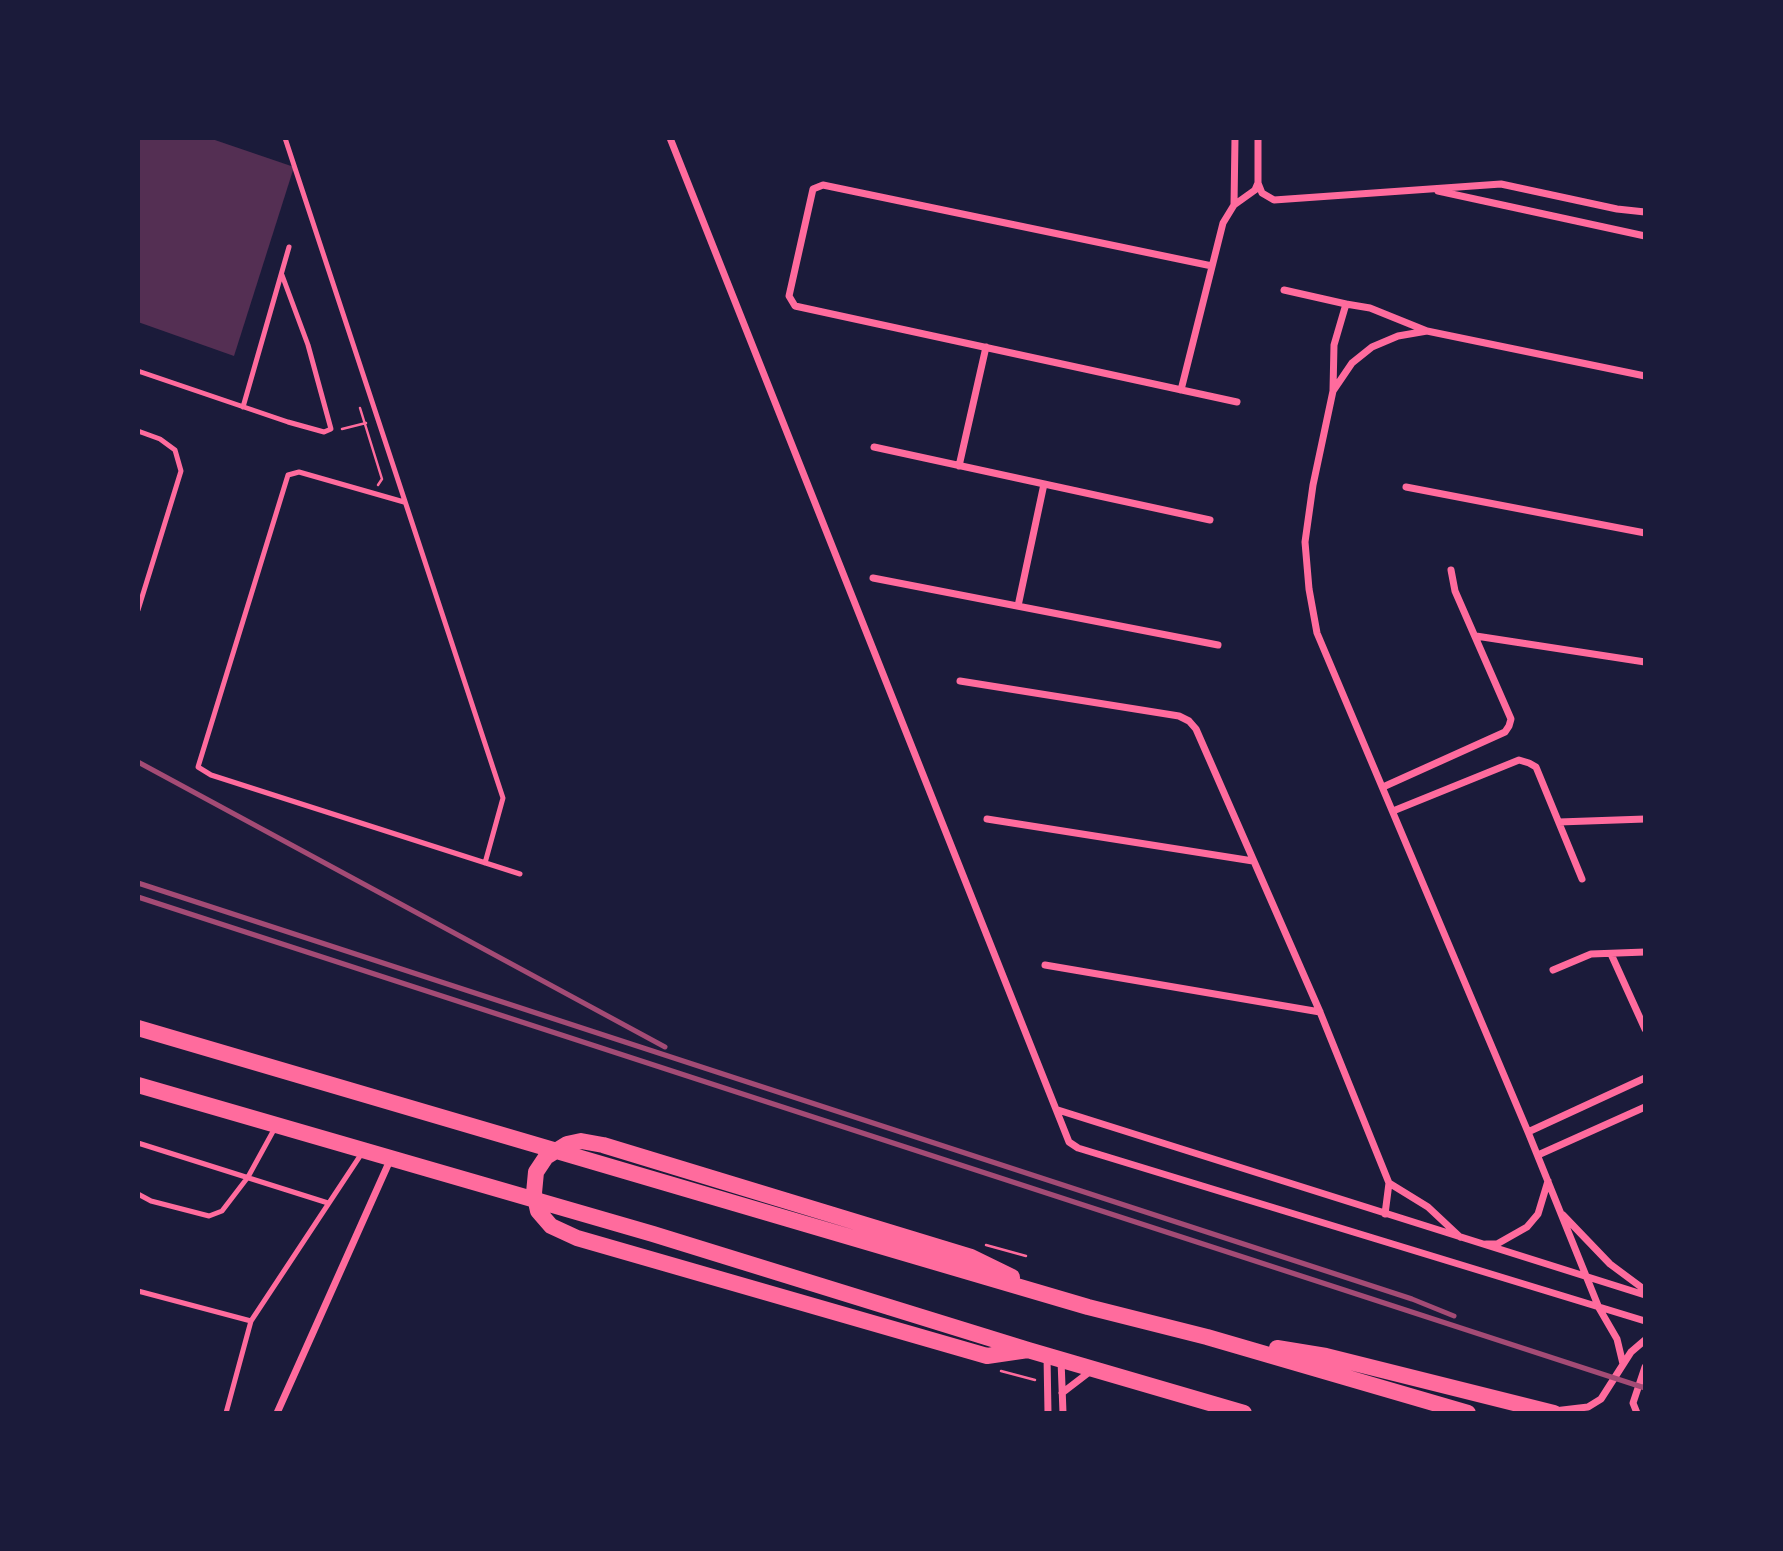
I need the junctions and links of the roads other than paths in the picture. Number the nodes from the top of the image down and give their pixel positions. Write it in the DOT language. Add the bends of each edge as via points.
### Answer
graph roads {
  1 [pos="285,138"];
  2 [pos="670,138"];
  3 [pos="1235,138"];
  4 [pos="1258,138"];
  5 [pos="1258,183"];
  6 [pos="1431,189"];
  7 [pos="1234,205"];
  8 [pos="1645,212"];
  9 [pos="1645,236"];
  10 [pos="289,247"];
  11 [pos="1212,266"];
  12 [pos="282,275"];
  13 [pos="1284,290"];
  14 [pos="1346,304"];
  15 [pos="1427,331"];
  16 [pos="986,347"];
  17 [pos="138,372"];
  18 [pos="1645,376"];
  19 [pos="1181,390"];
  20 [pos="1333,391"];
  21 [pos="1237,402"];
  22 [pos="243,407"];
  23 [pos="138,431"];
  24 [pos="874,447"];
  25 [pos="959,466"];
  26 [pos="1044,484"];
  27 [pos="1406,487"];
  28 [pos="404,502"];
  29 [pos="1210,520"];
  30 [pos="1645,533"];
  31 [pos="1451,570"];
  32 [pos="873,578"];
  33 [pos="1018,606"];
  34 [pos="138,610"];
  35 [pos="1476,636"];
  36 [pos="1219,645"];
  37 [pos="1645,662"];
  38 [pos="960,681"];
  39 [pos="1383,787"];
  40 [pos="1393,811"];
  41 [pos="987,819"];
  42 [pos="1645,819"];
  43 [pos="1559,822"];
  44 [pos="1253,861"];
  45 [pos="485,863"];
  46 [pos="520,874"];
  47 [pos="1582,879"];
  48 [pos="1645,952"];
  49 [pos="1611,954"];
  50 [pos="1045,965"];
  51 [pos="1553,970"];
  52 [pos="1320,1012"];
  53 [pos="138,1028"];
  54 [pos="1645,1029"];
  55 [pos="1645,1078"];
  56 [pos="138,1085"];
  57 [pos="1645,1107"];
  58 [pos="1059,1110"];
  59 [pos="276,1126"];
  60 [pos="1528,1132"];
  61 [pos="138,1143"];
  62 [pos="363,1150"];
  63 [pos="1538,1155"];
  64 [pos="392,1157"];
  65 [pos="248,1177"];
  66 [pos="1548,1181"];
  67 [pos="1389,1183"];
  68 [pos="138,1194"];
  69 [pos="328,1203"];
  70 [pos="1560,1212"];
  71 [pos="1385,1214"];
  72 [pos="1462,1239"];
  73 [pos="1480,1244"];
  74 [pos="1587,1278"];
  75 [pos="138,1291"];
  76 [pos="1035,1291"];
  77 [pos="1645,1293"];
  78 [pos="1599,1308"];
  79 [pos="251,1321"];
  80 [pos="1645,1321"];
  81 [pos="1207,1337"];
  82 [pos="1645,1340"];
  83 [pos="1028,1350"];
  84 [pos="1054,1357"];
  85 [pos="1623,1364"];
  86 [pos="1645,1367"];
  87 [pos="1094,1369"];
  88 [pos="1062,1393"];
  89 [pos="1552,1412"];
  90 [pos="226,1413"];
  91 [pos="277,1413"];
  92 [pos="1048,1413"];
  93 [pos="1063,1413"];
  94 [pos="1244,1413"];
  95 [pos="1468,1413"];
  96 [pos="1637,1413"];
  1 -- 28 [label="lane"];
  2 -- 58 [label="street"];
  3 -- 7 [label="street"];
  4 -- 5 [label="street"];
  5 -- 6 [label="street" via="1262,193 1273,200"];
  5 -- 7 [label="street"];
  6 -- 8 [label="street" via="1501,184"];
  6 -- 9 [label="street"];
  7 -- 11 [label="street" via="1223,223"];
  10 -- 12 [label="lane"];
  11 -- 16 [label="street" via="823,185 813,190 790,302"];
  11 -- 19 [label="street"];
  12 -- 22 [label="lane"];
  12 -- 22 [label="lane" via="308,345 331,429 324,432"];
  13 -- 14 [label="street"];
  14 -- 15 [label="street" via="1370,308"];
  14 -- 20 [label="street" via="1334,345"];
  15 -- 18 [label="street"];
  15 -- 20 [label="street" via="1372,347 1352,363"];
  16 -- 19 [label="street"];
  16 -- 25 [label="street"];
  17 -- 22 [label="lane"];
  19 -- 21 [label="street"];
  20 -- 39 [label="street" via="1312,485 1306,542 1309,589 1317,633"];
  23 -- 34 [label="lane" via="175,450 181,471"];
  24 -- 25 [label="street"];
  25 -- 26 [label="street"];
  26 -- 29 [label="street"];
  26 -- 33 [label="street"];
  27 -- 30 [label="street"];
  28 -- 45 [label="lane" via="503,798"];
  28 -- 45 [label="lane" via="299,472 288,475 198,767"];
  31 -- 35 [label="street" via="1455,591"];
  32 -- 33 [label="street"];
  33 -- 36 [label="street"];
  35 -- 37 [label="street"];
  35 -- 39 [label="street" via="1511,719 1506,732"];
  38 -- 44 [label="street" via="1189,720"];
  39 -- 40 [label="street"];
  40 -- 43 [label="street" via="1519,760 1536,767"];
  40 -- 60 [label="street"];
  41 -- 44 [label="street"];
  42 -- 43 [label="street"];
  43 -- 47 [label="street"];
  44 -- 52 [label="street"];
  45 -- 46 [label="lane"];
  48 -- 49 [label="street"];
  49 -- 51 [label="street" via="1591,954"];
  49 -- 54 [label="street"];
  50 -- 52 [label="street"];
  52 -- 67 [label="street"];
  53 -- 76 [label="highway"];
  55 -- 60 [label="street"];
  56 -- 59 [label="highway"];
  57 -- 63 [label="street"];
  58 -- 71 [label="street"];
  58 -- 78 [label="street" via="1065,1135 1078,1148"];
  59 -- 62 [label="highway"];
  59 -- 65 [label="lane"];
  60 -- 63 [label="street"];
  61 -- 65 [label="lane"];
  62 -- 64 [label="highway"];
  62 -- 69 [label="lane"];
  63 -- 66 [label="street"];
  64 -- 83 [label="highway"];
  64 -- 91 [label="street"];
  65 -- 68 [label="lane" via="222,1211 209,1216"];
  65 -- 69 [label="lane"];
  66 -- 70 [label="street"];
  66 -- 73 [label="street" via="1541,1206 1527,1227 1497,1244"];
  67 -- 71 [label="street"];
  67 -- 72 [label="street" via="1428,1207"];
  69 -- 79 [label="lane"];
  70 -- 74 [label="street"];
  70 -- 77 [label="street"];
  71 -- 72 [label="street"];
  72 -- 73 [label="street"];
  73 -- 74 [label="street"];
  74 -- 77 [label="street"];
  74 -- 78 [label="street"];
  75 -- 79 [label="lane"];
  76 -- 81 [label="highway"];
  76 -- 83 [label="highway" via="971,1257 603,1145 581,1141 556,1149 536,1172 538,1211 551,1226 577,1238 987,1356"];
  78 -- 80 [label="street"];
  78 -- 85 [label="street" via="1617,1339"];
  79 -- 90 [label="lane"];
  81 -- 89 [label="highway" via="1326,1356"];
  81 -- 95 [label="highway"];
  82 -- 85 [label="street"];
  83 -- 84 [label="highway"];
  84 -- 87 [label="highway"];
  84 -- 88 [label="street"];
  84 -- 92 [label="street" via="1047,1384"];
  85 -- 89 [label="street" via="1608,1391 1595,1403"];
  86 -- 96 [label="street" via="1633,1404"];
  87 -- 88 [label="street"];
  87 -- 94 [label="highway"];
  88 -- 93 [label="street"];
}
